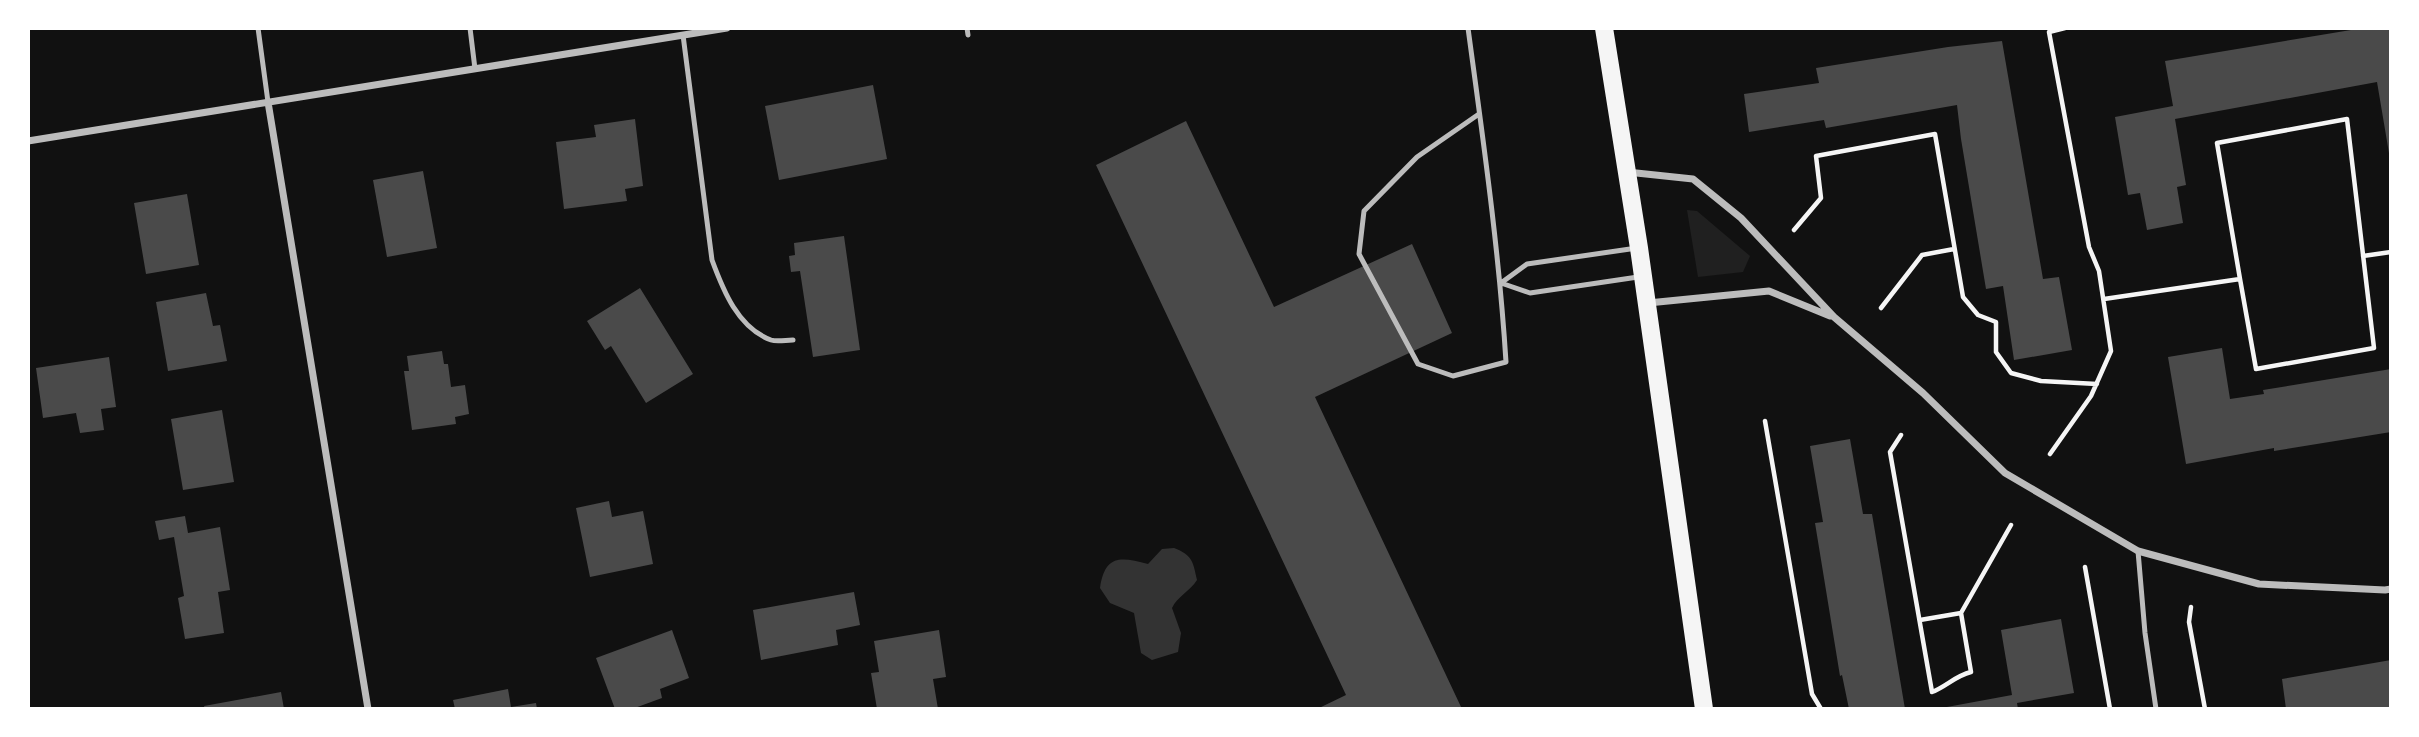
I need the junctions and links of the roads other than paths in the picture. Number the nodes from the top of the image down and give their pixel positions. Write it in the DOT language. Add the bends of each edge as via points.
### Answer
graph roads {
  1 [pos="258,28"];
  2 [pos="470,28"];
  3 [pos="727,28"];
  4 [pos="1468,28"];
  5 [pos="1604,28"];
  6 [pos="683,35"];
  7 [pos="475,69"];
  8 [pos="268,102"];
  9 [pos="1479,114"];
  10 [pos="28,141"];
  11 [pos="1626,172"];
  12 [pos="1639,248"];
  13 [pos="1642,276"];
  14 [pos="1501,283"];
  15 [pos="1646,304"];
  16 [pos="1834,317"];
  17 [pos="793,340"];
  18 [pos="2138,551"];
  19 [pos="2391,589"];
  20 [pos="368,709"];
  21 [pos="1704,709"];
  22 [pos="2156,709"];
  1 -- 8 [label="lane"];
  2 -- 7 [label="lane"];
  3 -- 6 [label="street"];
  4 -- 9 [label="lane"];
  5 -- 11 [label="main road"];
  6 -- 7 [label="street"];
  6 -- 17 [label="lane" via="712,260 722,288 754,331 773,341"];
  7 -- 8 [label="street"];
  8 -- 10 [label="street"];
  8 -- 20 [label="street"];
  9 -- 14 [label="lane"];
  9 -- 14 [label="lane" via="1417,157 1364,211 1359,254 1418,364 1453,376 1506,362"];
  11 -- 12 [label="main road"];
  11 -- 16 [label="street" via="1693,179 1741,218"];
  12 -- 13 [label="main road"];
  12 -- 14 [label="lane" via="1527,264"];
  13 -- 14 [label="lane" via="1530,293"];
  13 -- 15 [label="main road"];
  15 -- 16 [label="street" via="1769,291"];
  15 -- 21 [label="main road"];
  16 -- 18 [label="street" via="1923,393 2005,473"];
  18 -- 19 [label="street" via="2259,584"];
  18 -- 22 [label="lane"];
}
